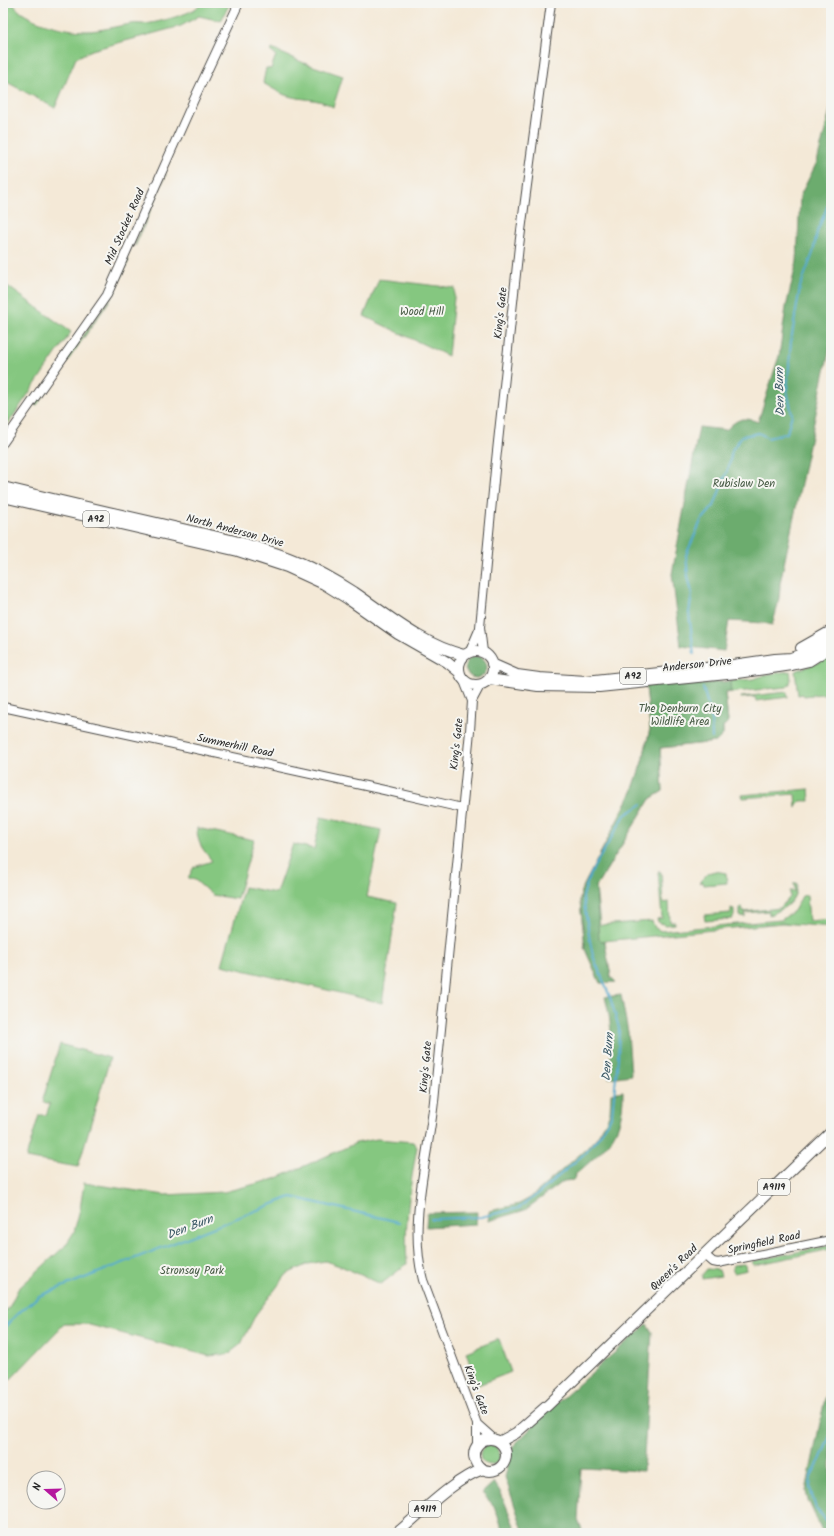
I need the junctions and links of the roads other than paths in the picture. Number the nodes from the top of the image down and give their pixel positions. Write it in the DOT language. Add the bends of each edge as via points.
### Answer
graph roads {
  1 [pos="239,3"];
  2 [pos="552,3"];
  3 [pos="3,443"];
  4 [pos="3,488"];
  5 [pos="3,497"];
  6 [pos="480,627"];
  7 [pos="831,631"];
  8 [pos="831,639"];
  9 [pos="831,647"];
  10 [pos="483,652"];
  11 [pos="467,653"];
  12 [pos="775,659"];
  13 [pos="492,664"];
  14 [pos="462,677"];
  15 [pos="485,681"];
  16 [pos="472,701"];
  17 [pos="3,707"];
  18 [pos="462,808"];
  19 [pos="831,1132"];
  20 [pos="831,1240"];
  21 [pos="705,1255"];
  22 [pos="477,1424"];
  23 [pos="516,1433"];
  24 [pos="497,1441"];
  25 [pos="478,1446"];
  26 [pos="506,1453"];
  27 [pos="475,1458"];
  28 [pos="483,1470"];
  29 [pos="460,1480"];
  30 [pos="397,1533"];
  1 -- 3 [label="street, Mid Stocket Road" via="107,295"];
  2 -- 6 [label="street, King's Gate" via="519,246"];
  4 -- 11 [label="main road, North Anderson Drive / A92" via="281,554 338,582 392,620 426,640 444,649"];
  5 -- 14 [label="main road, North Anderson Drive / A92" via="223,548 287,567 324,584 348,599 398,634 446,662"];
  6 -- 10 [label="street, King's Gate"];
  6 -- 11 [label="street, King's Gate"];
  7 -- 12 [label="main road, Anderson Drive / A92" via="807,646"];
  8 -- 12 [label="main road, Anderson Drive" via="803,655"];
  9 -- 15 [label="main road, Anderson Drive / A92" via="809,660 792,665 599,687 538,686"];
  10 -- 11 [label="main road, A92"];
  10 -- 13 [label="main road, A92"];
  11 -- 14 [label="main road" via="459,665"];
  12 -- 13 [label="main road, Anderson Drive / A92" via="586,681 517,675"];
  13 -- 15 [label="main road" via="493,669"];
  14 -- 15 [label="main road, A92" via="472,685"];
  14 -- 16 [label="street, King's Gate"];
  15 -- 16 [label="street, King's Gate"];
  16 -- 18 [label="street, King's Gate"];
  17 -- 18 [label="street, Summerhill Road"];
  18 -- 22 [label="street, King's Gate" via="436,1086 419,1206 417,1246 423,1280"];
  19 -- 21 [label="main road, Queen's Road / A9119"];
  20 -- 21 [label="street, Springfield Road" via="718,1263"];
  21 -- 23 [label="main road, Queen's Road / A9119" via="554,1400"];
  22 -- 24 [label="street, King's Gate"];
  22 -- 25 [label="street, King's Gate"];
  23 -- 24 [label="main road, A9119"];
  23 -- 26 [label="main road, A9119"];
  24 -- 25 [label="main road, A9119" via="486,1440"];
  24 -- 26 [label="main road" via="503,1445"];
  25 -- 27 [label="main road, A9119" via="475,1449"];
  26 -- 28 [label="main road, A9119" via="506,1461 501,1467 494,1471"];
  27 -- 28 [label="main road"];
  27 -- 29 [label="main road, A9119"];
  28 -- 29 [label="main road, A9119"];
  29 -- 30 [label="main road, A9119"];
}
